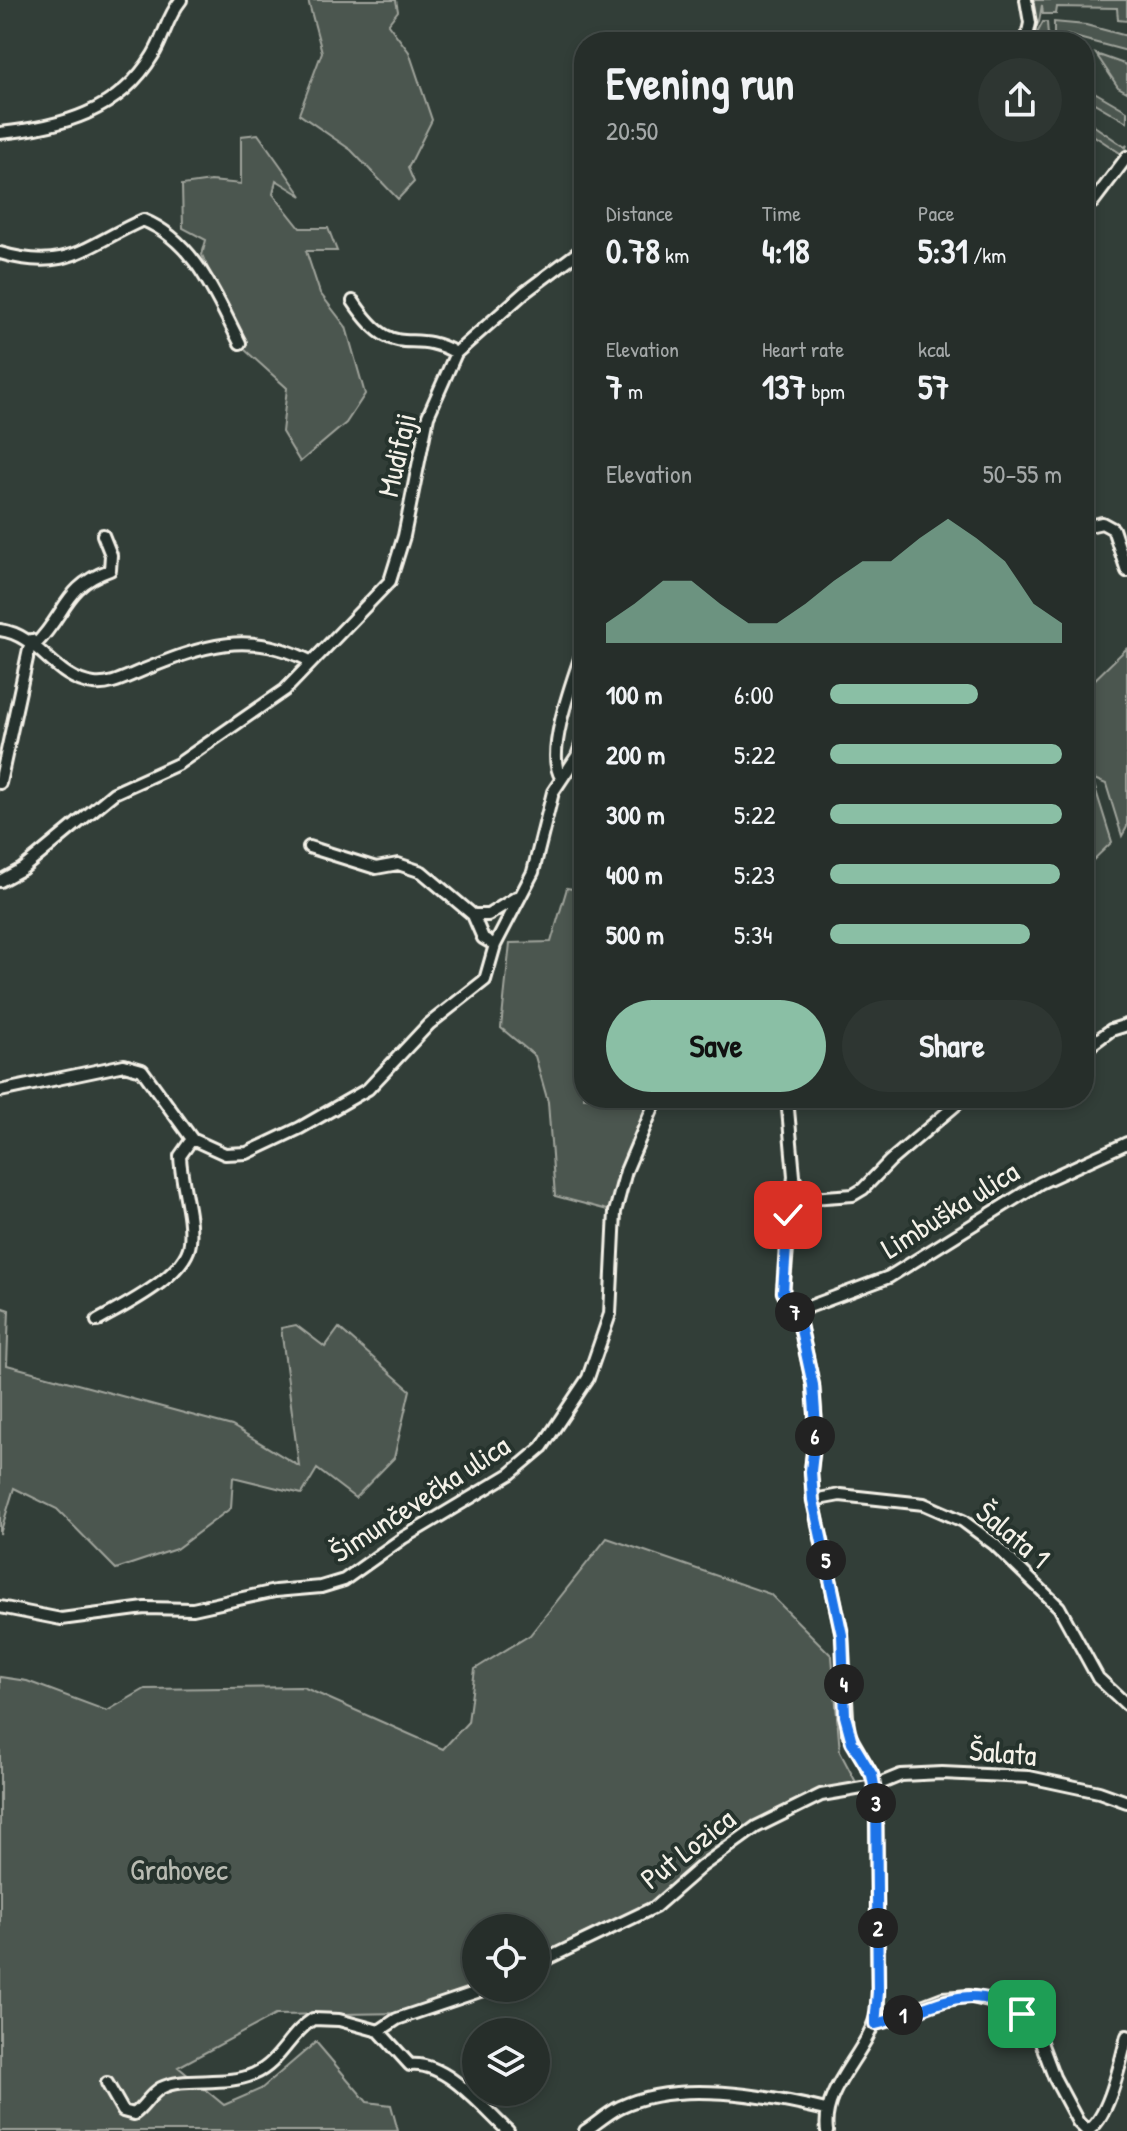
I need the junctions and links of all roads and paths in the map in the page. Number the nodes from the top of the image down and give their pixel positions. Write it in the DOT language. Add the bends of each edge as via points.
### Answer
graph roads {
  1 [pos="181,0"];
  2 [pos="1026,0"];
  3 [pos="1028,32"];
  4 [pos="0,133"];
  5 [pos="1127,157"];
  6 [pos="1094,201"];
  7 [pos="0,253"];
  8 [pos="574,255"];
  9 [pos="353,301"];
  10 [pos="240,343"];
  11 [pos="456,353"];
  12 [pos="1094,525"];
  13 [pos="103,535"];
  14 [pos="1127,571"];
  15 [pos="0,630"];
  16 [pos="33,642"];
  17 [pos="312,662"];
  18 [pos="574,684"];
  19 [pos="574,760"];
  20 [pos="561,777"];
  21 [pos="0,783"];
  22 [pos="309,847"];
  23 [pos="0,881"];
  24 [pos="517,897"];
  25 [pos="473,915"];
  26 [pos="495,945"];
  27 [pos="1127,1025"];
  28 [pos="1094,1043"];
  29 [pos="0,1091"];
  30 [pos="653,1108"];
  31 [pos="788,1108"];
  32 [pos="952,1108"];
  33 [pos="192,1139"];
  34 [pos="1127,1143"];
  35 [pos="794,1176"];
  36 [pos="811,1198"];
  37 [pos="788,1215"];
  38 [pos="795,1312"];
  39 [pos="97,1321"];
  40 [pos="813,1500"];
  41 [pos="0,1607"];
  42 [pos="1127,1705"];
  43 [pos="874,1786"];
  44 [pos="1127,1802"];
  45 [pos="550,1957"];
  46 [pos="462,1997"];
  47 [pos="875,2024"];
  48 [pos="379,2031"];
  49 [pos="1127,2036"];
  50 [pos="107,2083"];
  51 [pos="826,2110"];
  52 [pos="508,2131"];
  53 [pos="585,2131"];
  54 [pos="827,2131"];
  1 -- 4 [label="street" via="170,12 153,56 108,104 54,127"];
  2 -- 3 [label="street"];
  5 -- 6 [label="street"];
  7 -- 10 [label="street" via="50,261 80,255 143,220 159,226 201,270"];
  8 -- 11 [label="street"];
  9 -- 11 [label="street" via="383,336 396,342 441,344"];
  11 -- 17 [label="street, Mudifaji" via="428,416 390,581"];
  12 -- 14 [label="street" via="1113,529"];
  13 -- 16 [label="street" via="110,570 77,587 49,631"];
  15 -- 16 [label="street"];
  16 -- 17 [label="street" via="59,669 94,684 116,682 200,648 233,642 266,644"];
  16 -- 21 [label="street"];
  17 -- 23 [label="street, Mudifaji" via="235,727 178,764 114,793"];
  18 -- 20 [label="street" via="558,744 555,769"];
  19 -- 20 [label="street"];
  20 -- 24 [label="street" via="533,872"];
  22 -- 25 [label="street" via="376,868 398,864 422,872"];
  24 -- 25 [label="street" via="488,915"];
  24 -- 26 [label="street"];
  25 -- 26 [label="street" via="483,938"];
  26 -- 33 [label="street" via="485,980 429,1024 368,1089 247,1153 225,1154"];
  27 -- 28 [label="street"];
  29 -- 33 [label="street" via="124,1065 142,1070"];
  30 -- 41 [label="street, Šimunčevečka ulica" via="615,1212 610,1314 588,1378 542,1447 510,1474 344,1580 321,1587 193,1609 145,1608 61,1619"];
  31 -- 35 [label="street"];
  32 -- 36 [label="street" via="863,1189 853,1195"];
  33 -- 39 [label="street" via="180,1156 190,1245 185,1256 161,1281"];
  34 -- 38 [label="street, Limbuška ulica" via="1028,1190 889,1277"];
  35 -- 36 [label="street"];
  35 -- 37 [label="street"];
  36 -- 37 [label="street"];
  37 -- 38 [label="street" via="781,1279"];
  38 -- 40 [label="street" via="813,1385"];
  40 -- 42 [label="street, Šalata 1" via="840,1495 924,1504 970,1526 1059,1607 1098,1678"];
  40 -- 43 [label="street" via="842,1635 848,1733"];
  43 -- 44 [label="street, Šalata" via="901,1775 1029,1777"];
  43 -- 45 [label="street, Put Lozica" via="821,1795 763,1822 655,1907"];
  43 -- 47 [label="street"];
  46 -- 48 [label="street" via="397,2019"];
  47 -- 49 [label="street" via="943,1998 969,1996 1012,2007 1036,2029 1054,2077 1087,2131 1105,2108"];
  47 -- 51 [label="street"];
  48 -- 50 [label="street" via="313,2019 256,2074 220,2084 164,2086 134,2114 123,2111"];
  48 -- 52 [label="street" via="410,2065 438,2070"];
  51 -- 53 [label="street" via="758,2094 662,2096 622,2106"];
  51 -- 54 [label="street"];
}
